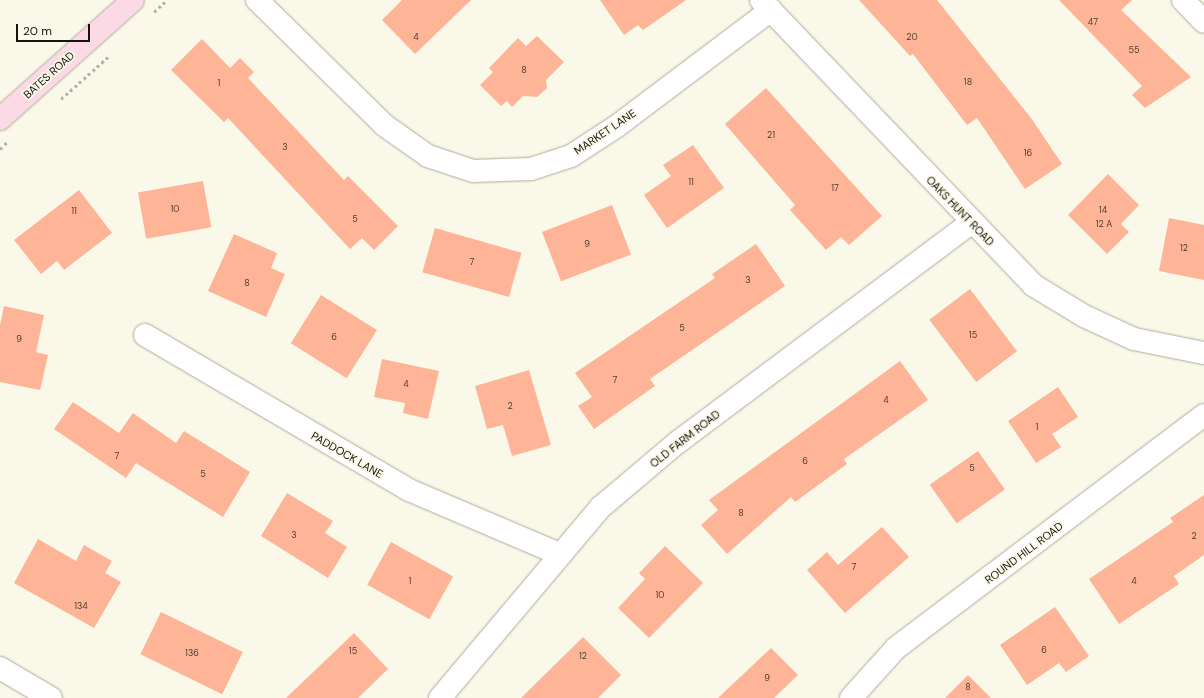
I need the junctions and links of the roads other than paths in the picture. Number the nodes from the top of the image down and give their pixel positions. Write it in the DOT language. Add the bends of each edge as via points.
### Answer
graph roads {
  1 [pos="133,0"];
  2 [pos="257,0"];
  3 [pos="1183,0"];
  4 [pos="766,5"];
  5 [pos="1204,22"];
  6 [pos="0,119"];
  7 [pos="971,223"];
  8 [pos="145,336"];
  9 [pos="1204,353"];
  10 [pos="1204,415"];
  11 [pos="559,554"];
  12 [pos="0,668"];
  13 [pos="51,698"];
  14 [pos="440,698"];
  15 [pos="851,698"];
  1 -- 6 [label="street, BATES ROAD"];
  2 -- 4 [label="street, MARKET LANE" via="384,125 428,156 473,171 531,169 571,156 617,126"];
  3 -- 5 [label="street"];
  4 -- 7 [label="street, OAKS HUNT ROAD"];
  7 -- 9 [label="street, OAKS HUNT ROAD" via="1034,285 1084,316 1134,339"];
  7 -- 11 [label="street, OLD FARM ROAD" via="678,442 601,507"];
  8 -- 11 [label="street, PADDOCK LANE" via="409,490"];
  10 -- 15 [label="street, ROUND HILL ROAD" via="896,648"];
  11 -- 14 [label="street, OLD FARM ROAD" via="486,647"];
  12 -- 13 [label="street"];
}
